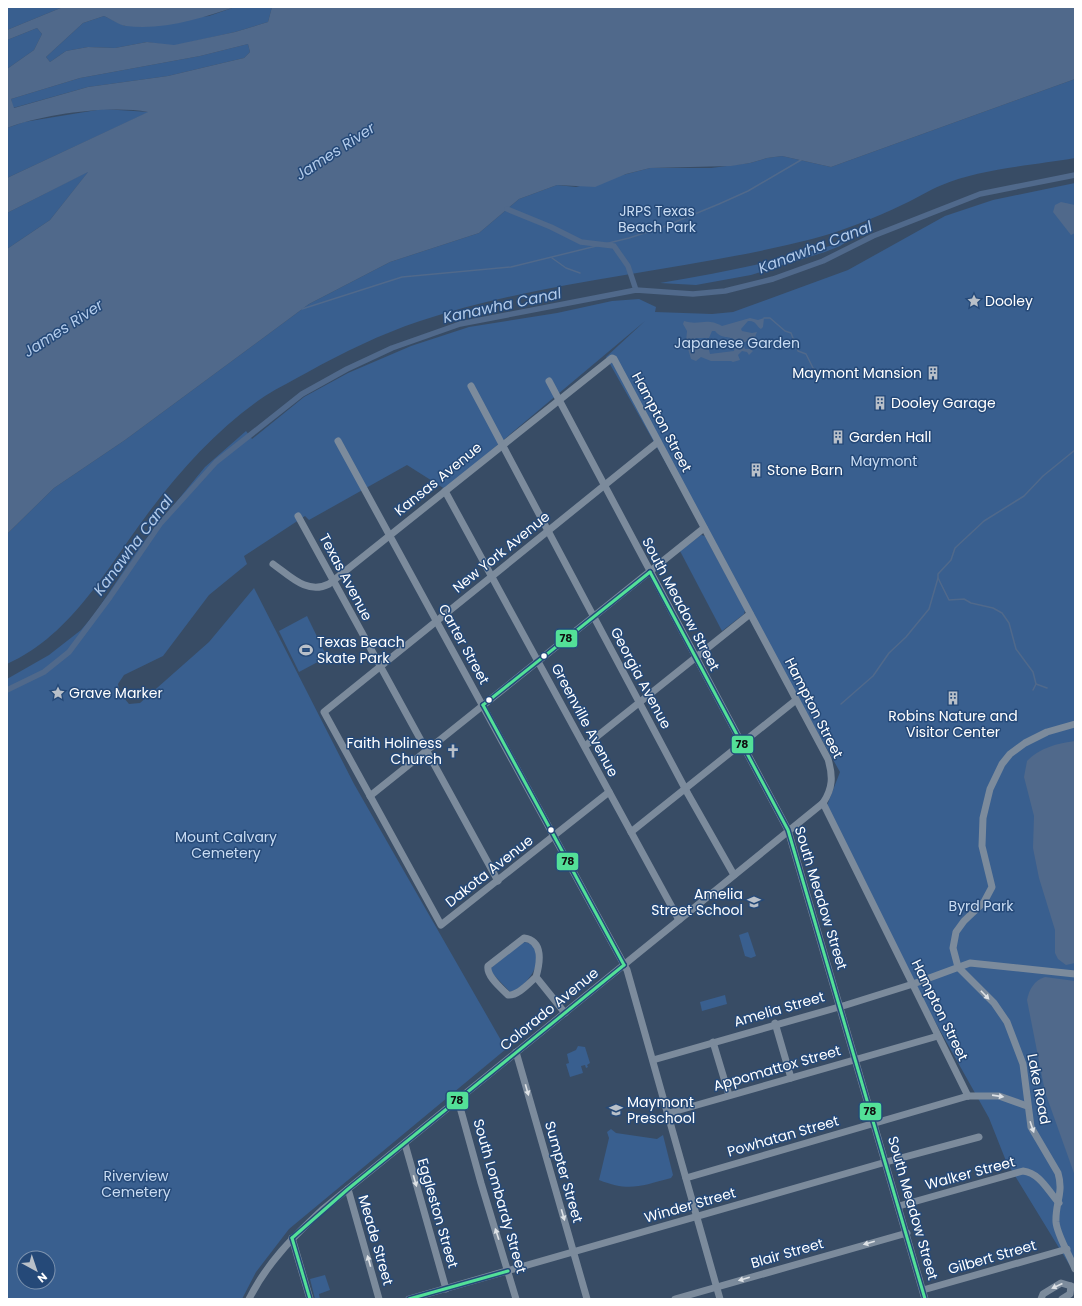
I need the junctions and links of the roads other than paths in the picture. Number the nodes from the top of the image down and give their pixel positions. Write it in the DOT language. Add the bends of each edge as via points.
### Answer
graph roads {
  1 [pos="614,359"];
  2 [pos="549,381"];
  3 [pos="471,386"];
  4 [pos="558,400"];
  5 [pos="338,441"];
  6 [pos="658,442"];
  7 [pos="502,444"];
  8 [pos="604,486"];
  9 [pos="445,491"];
  10 [pos="298,516"];
  11 [pos="704,528"];
  12 [pos="548,531"];
  13 [pos="390,534"];
  14 [pos="273,564"];
  15 [pos="650,572"];
  16 [pos="492,576"];
  17 [pos="333,581"];
  18 [pos="750,614"];
  19 [pos="594,616"];
  20 [pos="436,621"];
  21 [pos="696,657"];
  22 [pos="539,660"];
  23 [pos="380,666"];
  24 [pos="796,700"];
  25 [pos="639,702"];
  26 [pos="483,705"];
  27 [pos="1075,724"];
  28 [pos="742,744"];
  29 [pos="585,746"];
  30 [pos="426,751"];
  31 [pos="686,789"];
  32 [pos="609,792"];
  33 [pos="370,796"];
  34 [pos="823,803"];
  35 [pos="788,830"];
  36 [pos="631,832"];
  37 [pos="555,835"];
  38 [pos="734,875"];
  39 [pos="498,881"];
  40 [pos="679,920"];
  41 [pos="624,965"];
  42 [pos="958,967"];
  43 [pos="1070,973"];
  44 [pos="536,977"];
  45 [pos="913,984"];
  46 [pos="840,1006"];
  47 [pos="565,1013"];
  48 [pos="775,1023"];
  49 [pos="938,1036"];
  50 [pos="713,1042"];
  51 [pos="516,1052"];
  52 [pos="856,1059"];
  53 [pos="653,1060"];
  54 [pos="791,1078"];
  55 [pos="728,1096"];
  56 [pos="968,1096"];
  57 [pos="458,1100"];
  58 [pos="1027,1106"];
  59 [pos="669,1113"];
  60 [pos="874,1124"];
  61 [pos="979,1137"];
  62 [pos="404,1144"];
  63 [pos="886,1162"];
  64 [pos="686,1178"];
  65 [pos="348,1189"];
  66 [pos="1059,1203"];
  67 [pos="899,1206"];
  68 [pos="697,1217"];
  69 [pos="907,1233"];
  70 [pos="292,1238"];
  71 [pos="1067,1249"];
  72 [pos="574,1252"];
  73 [pos="1075,1256"];
  74 [pos="1075,1269"];
  75 [pos="508,1271"];
  76 [pos="1073,1285"];
  77 [pos="717,1287"];
  78 [pos="446,1289"];
  79 [pos="923,1290"];
  80 [pos="249,1299"];
  81 [pos="310,1299"];
  82 [pos="379,1299"];
  83 [pos="409,1299"];
  84 [pos="516,1299"];
  85 [pos="587,1299"];
  86 [pos="675,1299"];
  87 [pos="720,1299"];
  88 [pos="925,1299"];
  89 [pos="1041,1299"];
  90 [pos="1062,1299"];
  1 -- 4 [label="street, Kansas Avenue" via="609,358"];
  1 -- 6 [label="street, Hampton Street"];
  2 -- 4 [label="street, South Meadow Street"];
  3 -- 7 [label="street, Georgia Avenue"];
  4 -- 7 [label="street, Kansas Avenue"];
  4 -- 8 [label="street, South Meadow Street"];
  5 -- 13 [label="street, Carter Street"];
  6 -- 8 [label="street, New York Avenue"];
  6 -- 11 [label="street, Hampton Street"];
  7 -- 9 [label="street, Kansas Avenue"];
  7 -- 12 [label="street, Georgia Avenue"];
  8 -- 12 [label="street, New York Avenue"];
  8 -- 15 [label="street, South Meadow Street"];
  9 -- 13 [label="street, Kansas Avenue"];
  9 -- 16 [label="street, Greenville Avenue"];
  10 -- 17 [label="street, Texas Avenue"];
  11 -- 15 [label="street"];
  11 -- 18 [label="street, Hampton Street"];
  12 -- 16 [label="street, New York Avenue"];
  12 -- 19 [label="street, Georgia Avenue"];
  13 -- 17 [label="street, Kansas Avenue"];
  13 -- 20 [label="street, Carter Street"];
  14 -- 17 [label="street, Kansas Avenue" via="308,587 319,588"];
  15 -- 19 [label="street"];
  15 -- 21 [label="street, South Meadow Street"];
  16 -- 20 [label="street, New York Avenue"];
  16 -- 22 [label="street, Greenville Avenue"];
  17 -- 23 [label="street, Texas Avenue"];
  18 -- 21 [label="street"];
  18 -- 24 [label="street, Hampton Street"];
  19 -- 22 [label="street"];
  19 -- 25 [label="street, Georgia Avenue"];
  20 -- 23 [label="street, New York Avenue"];
  20 -- 26 [label="street, Carter Street"];
  21 -- 25 [label="street"];
  21 -- 28 [label="street, South Meadow Street"];
  22 -- 26 [label="street"];
  22 -- 29 [label="street, Greenville Avenue"];
  23 -- 30 [label="street, Texas Avenue"];
  23 -- 33 [label="street, New York Avenue" via="324,712"];
  24 -- 28 [label="street"];
  24 -- 34 [label="street, Hampton Street" via="828,759 831,770 831,788"];
  25 -- 29 [label="street"];
  25 -- 31 [label="street, Georgia Avenue"];
  26 -- 30 [label="street"];
  26 -- 37 [label="street, Carter Street"];
  27 -- 42 [label="street" via="1047,732 1024,743 1005,760 996,776 983,818 982,846 992,887 984,902 956,932 953,948"];
  28 -- 31 [label="street"];
  28 -- 35 [label="street, South Meadow Street"];
  29 -- 32 [label="street, Greenville Avenue"];
  30 -- 33 [label="street"];
  30 -- 39 [label="street, Texas Avenue"];
  31 -- 36 [label="street"];
  31 -- 38 [label="street, Georgia Avenue"];
  32 -- 36 [label="street, Greenville Avenue"];
  32 -- 37 [label="street, Dakota Avenue"];
  33 -- 39 [label="street, Dakota Avenue" via="441,925"];
  34 -- 35 [label="street, Colorado Avenue"];
  34 -- 45 [label="street, Hampton Street"];
  35 -- 38 [label="street, Colorado Avenue"];
  35 -- 46 [label="street, South Meadow Street"];
  36 -- 40 [label="street, Greenville Avenue"];
  37 -- 39 [label="street, Dakota Avenue"];
  37 -- 41 [label="street, Carter Street"];
  38 -- 40 [label="street, Colorado Avenue"];
  40 -- 41 [label="street, Colorado Avenue"];
  41 -- 47 [label="street, Colorado Avenue"];
  41 -- 53 [label="street, Carter Street"];
  42 -- 43 [label="street, Amelia Street" via="970,963"];
  42 -- 45 [label="street, Amelia Street"];
  42 -- 58 [label="street, Lake Road, one-way" via="994,1003 1007,1022 1023,1064"];
  44 -- 44 [label="street" via="541,959 537,948 524,938 488,966 490,975 508,995 512,996"];
  44 -- 47 [label="street"];
  45 -- 46 [label="street, Amelia Street"];
  45 -- 49 [label="street, Hampton Street"];
  46 -- 48 [label="street, Amelia Street"];
  46 -- 52 [label="street, South Meadow Street"];
  47 -- 51 [label="street, Colorado Avenue"];
  48 -- 50 [label="street, Amelia Street"];
  48 -- 54 [label="street"];
  49 -- 52 [label="street, Appomattox Street"];
  49 -- 56 [label="street, Hampton Street"];
  50 -- 53 [label="street, Amelia Street"];
  50 -- 55 [label="street"];
  51 -- 57 [label="street, Colorado Avenue"];
  51 -- 72 [label="street, Sumpter Street, one-way"];
  52 -- 54 [label="street, Appomattox Street"];
  52 -- 60 [label="street, South Meadow Street"];
  53 -- 59 [label="street, Carter Street"];
  54 -- 55 [label="street, Appomattox Street"];
  55 -- 59 [label="street, Appomattox Street"];
  56 -- 58 [label="street, Powhatan Street, one-way" via="999,1096"];
  56 -- 60 [label="street, Powhatan Street"];
  57 -- 62 [label="street, Colorado Avenue"];
  75 -- 57 [label="street, South Lombardy Street, one-way"];
  58 -- 66 [label="street, Lake Road, one-way" via="1031,1127 1058,1172 1061,1188"];
  59 -- 64 [label="street, Carter Street"];
  60 -- 63 [label="street, South Meadow Street"];
  60 -- 64 [label="street, Powhatan Street"];
  61 -- 63 [label="street, Winder Street"];
  62 -- 65 [label="street, Colorado Avenue"];
  62 -- 78 [label="street, Eggleston Street, one-way"];
  63 -- 67 [label="street, South Meadow Street"];
  63 -- 68 [label="street, Winder Street"];
  64 -- 68 [label="street, Carter Street"];
  65 -- 70 [label="street, Colorado Avenue"];
  82 -- 65 [label="street, Meade Street, one-way"];
  66 -- 67 [label="street, Walker Street" via="1038,1178 1030,1172 1023,1171"];
  66 -- 71 [label="street, Lake Road" via="1056,1222"];
  67 -- 69 [label="street, South Meadow Street"];
  68 -- 72 [label="street, Winder Street"];
  68 -- 77 [label="street, Carter Street"];
  69 -- 77 [label="street, Blair Street, one-way"];
  69 -- 79 [label="street, South Meadow Street"];
  70 -- 80 [label="street, Colorado Avenue" via="266,1268"];
  70 -- 81 [label="street"];
  71 -- 73 [label="street"];
  71 -- 74 [label="street, Lake Road"];
  71 -- 79 [label="street, Gilbert Street"];
  72 -- 75 [label="street, Winder Street"];
  72 -- 85 [label="street, Sumpter Street"];
  75 -- 78 [label="street, Winder Street"];
  75 -- 84 [label="street, South Lombardy Street"];
  76 -- 89 [label="street, one-way" via="1061,1283 1043,1294"];
  76 -- 90 [label="street" via="1070,1294"];
  77 -- 86 [label="street, Blair Street"];
  77 -- 87 [label="street, Carter Street"];
  78 -- 83 [label="street, Winder Street"];
  79 -- 88 [label="street, South Meadow Street"];
}
